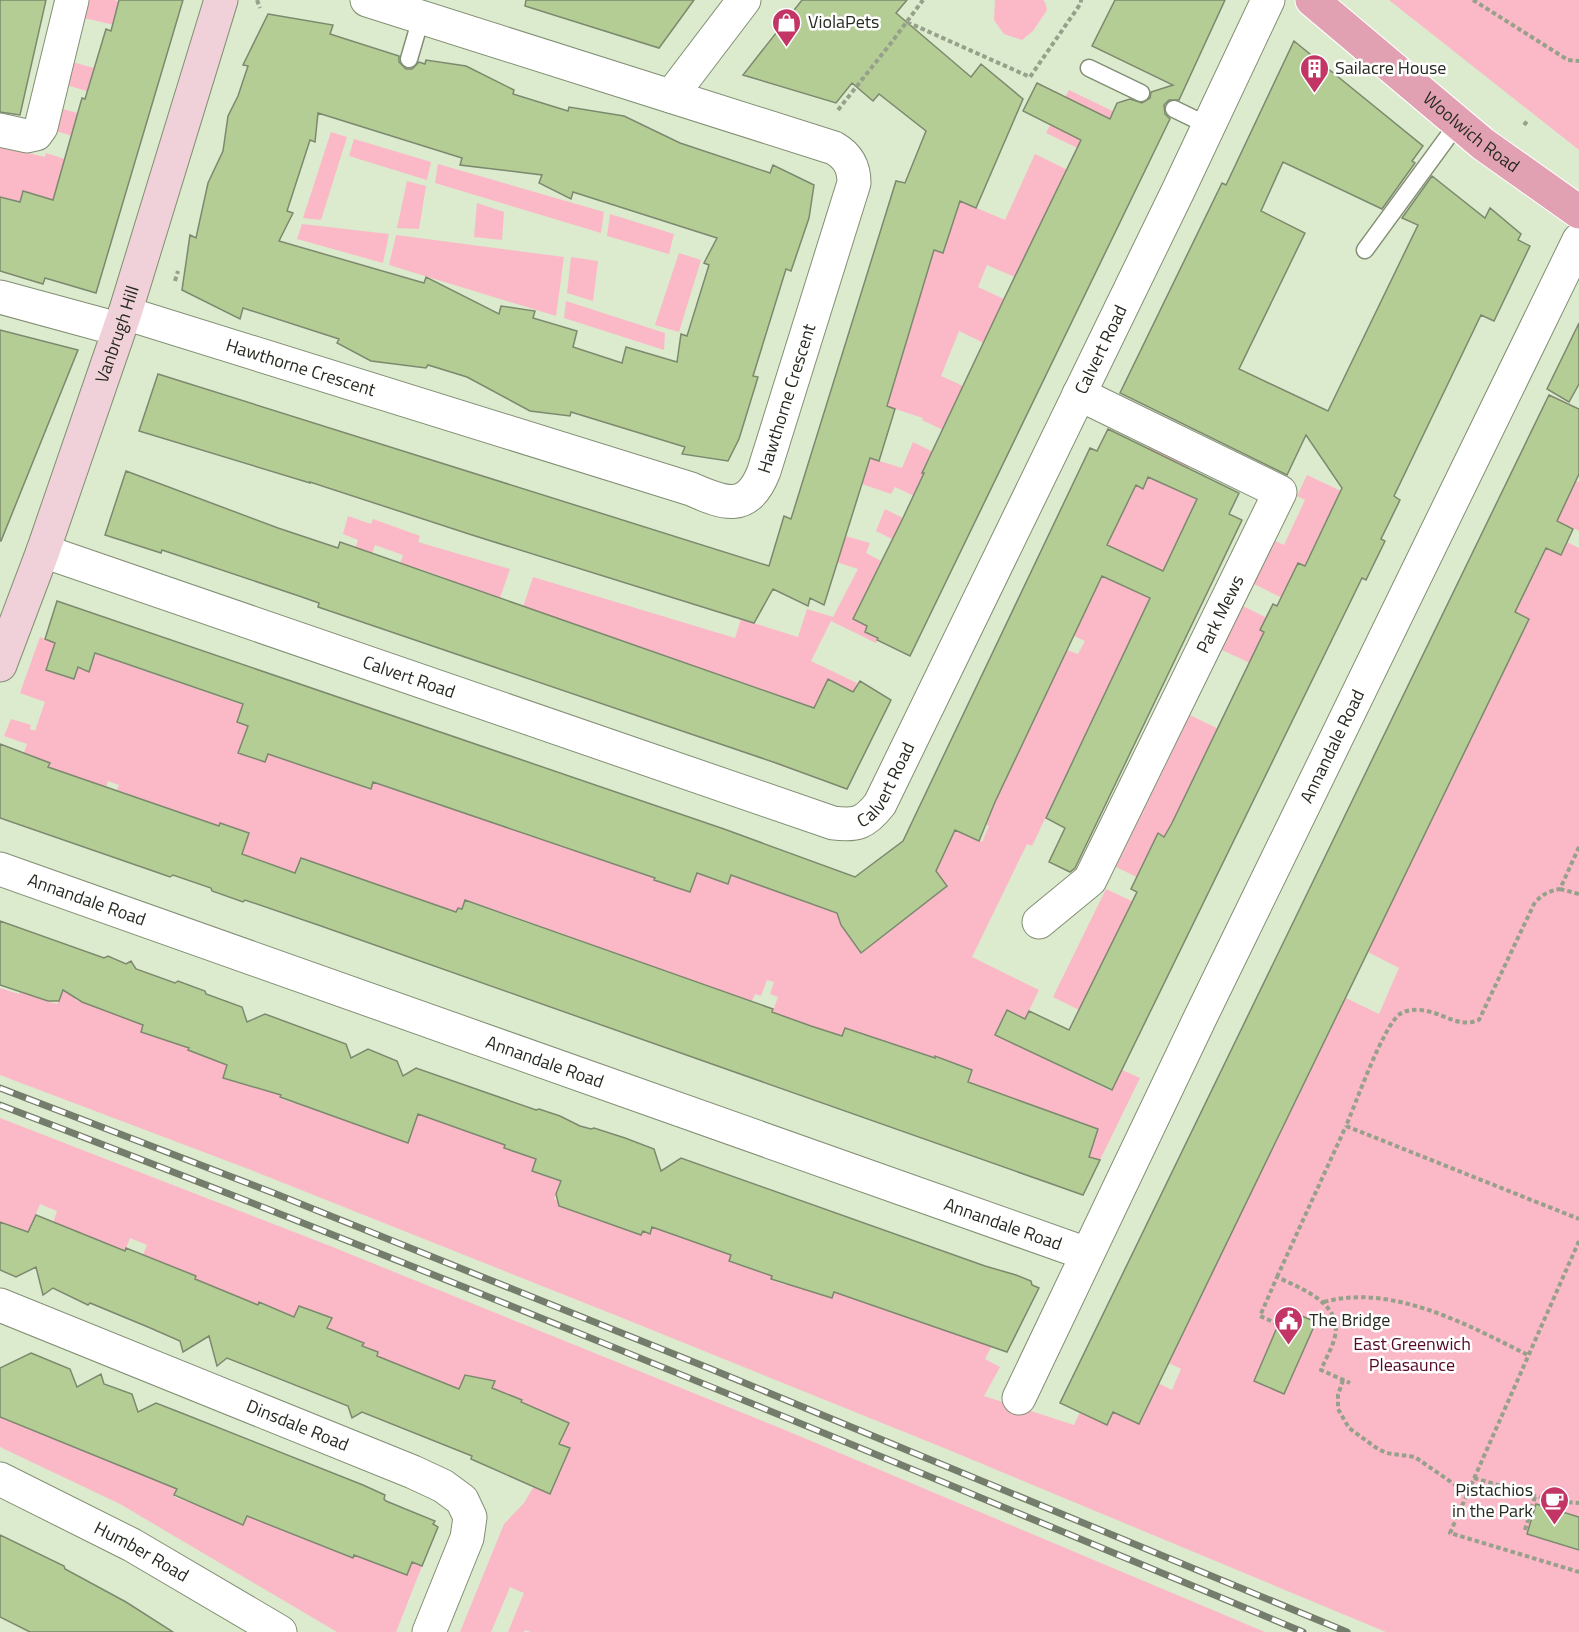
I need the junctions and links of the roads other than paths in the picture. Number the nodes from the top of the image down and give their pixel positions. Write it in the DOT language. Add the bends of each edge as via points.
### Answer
graph roads {
  1 [pos="72,0"];
  2 [pos="221,0"];
  3 [pos="367,0"];
  4 [pos="744,0"];
  5 [pos="1268,0"];
  6 [pos="1312,0"];
  7 [pos="421,18"];
  8 [pos="409,59"];
  9 [pos="1089,68"];
  10 [pos="1141,93"];
  11 [pos="671,96"];
  12 [pos="1174,109"];
  13 [pos="1458,123"];
  14 [pos="1209,126"];
  15 [pos="0,129"];
  16 [pos="1579,212"];
  17 [pos="1579,240"];
  18 [pos="1365,250"];
  19 [pos="0,297"];
  20 [pos="114,319"];
  21 [pos="1079,394"];
  22 [pos="43,551"];
  23 [pos="0,664"];
  24 [pos="0,869"];
  25 [pos="1039,922"];
  26 [pos="1088,1254"];
  27 [pos="0,1305"];
  28 [pos="1019,1398"];
  29 [pos="0,1479"];
  30 [pos="280,1632"];
  31 [pos="429,1632"];
  1 -- 15 [label="street" via="41,127 36,134 27,136"];
  2 -- 20 [label="street, Vanbrugh Hill"];
  3 -- 7 [label="street, Hawthorne Crescent"];
  4 -- 11 [label="street"];
  5 -- 14 [label="street, Calvert Road"];
  6 -- 13 [label="main road, Woolwich Road"];
  7 -- 8 [label="lane"];
  7 -- 11 [label="street, Hawthorne Crescent"];
  9 -- 10 [label="lane"];
  11 -- 20 [label="street, Hawthorne Crescent" via="834,148 847,158 854,174 764,471 751,495 743,501 716,500 691,489"];
  12 -- 14 [label="lane"];
  13 -- 16 [label="main road, Woolwich Road"];
  13 -- 18 [label="lane"];
  14 -- 21 [label="street, Calvert Road"];
  17 -- 26 [label="street, Annandale Road"];
  19 -- 20 [label="street"];
  20 -- 22 [label="street, Vanbrugh Hill"];
  21 -- 22 [label="street, Calvert Road" via="880,804 862,822 849,825 833,823"];
  21 -- 25 [label="street, Park Mews" via="1280,492 1090,880"];
  22 -- 23 [label="street, Vanbrugh Hill"];
  24 -- 26 [label="street, Annandale Road"];
  26 -- 28 [label="street, Annandale Road"];
  27 -- 31 [label="street, Dinsdale Road" via="413,1472 462,1500 470,1517 467,1538"];
  29 -- 30 [label="street, Humber Road" via="132,1545"];
}
